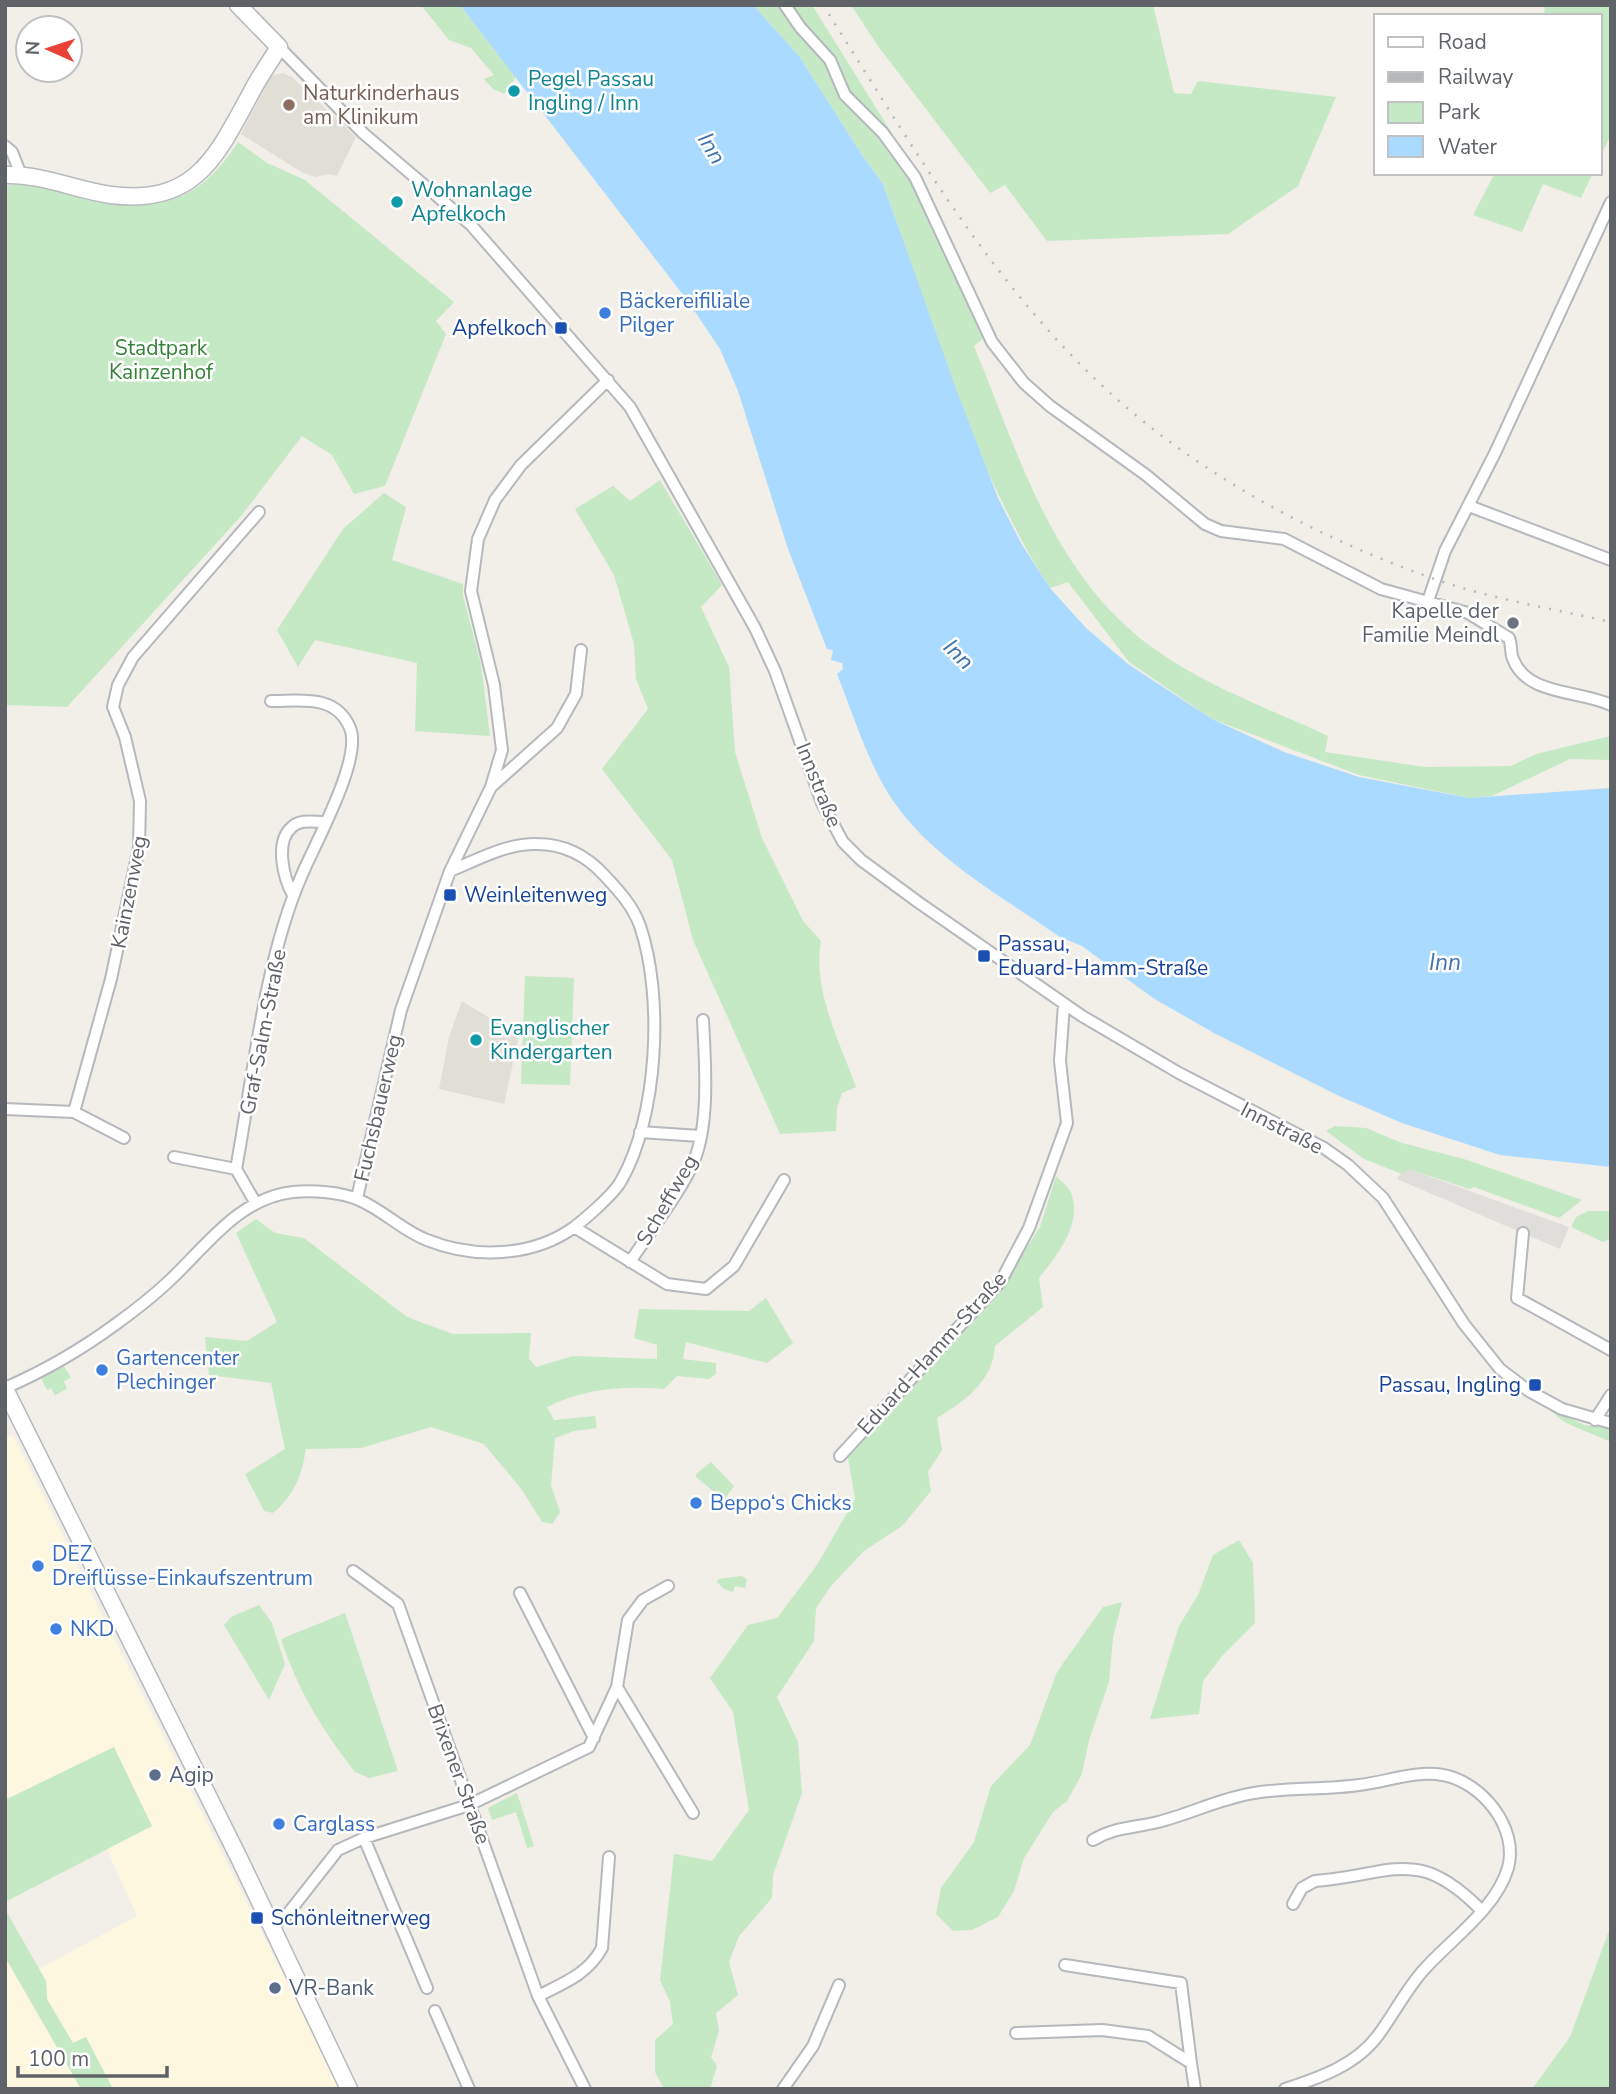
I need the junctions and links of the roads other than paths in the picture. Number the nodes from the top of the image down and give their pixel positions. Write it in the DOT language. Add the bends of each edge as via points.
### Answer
graph roads {
  1 [pos="238,5"];
  2 [pos="785,5"];
  3 [pos="279,47"];
  4 [pos="5,146"];
  5 [pos="13,175"];
  6 [pos="1611,202"];
  7 [pos="608,380"];
  8 [pos="1469,506"];
  9 [pos="259,512"];
  10 [pos="1611,559"];
  11 [pos="1428,601"];
  12 [pos="581,650"];
  13 [pos="271,701"];
  14 [pos="1611,705"];
  15 [pos="491,786"];
  16 [pos="324,822"];
  17 [pos="450,871"];
  18 [pos="293,895"];
  19 [pos="1064,1004"];
  20 [pos="703,1020"];
  21 [pos="5,1109"];
  22 [pos="74,1112"];
  23 [pos="640,1132"];
  24 [pos="700,1136"];
  25 [pos="124,1138"];
  26 [pos="174,1157"];
  27 [pos="236,1169"];
  28 [pos="784,1180"];
  29 [pos="357,1198"];
  30 [pos="255,1202"];
  31 [pos="574,1227"];
  32 [pos="1523,1233"];
  33 [pos="630,1262"];
  34 [pos="1611,1350"];
  35 [pos="5,1389"];
  36 [pos="1611,1395"];
  37 [pos="10,1410"];
  38 [pos="1595,1420"];
  39 [pos="1611,1423"];
  40 [pos="840,1456"];
  41 [pos="353,1571"];
  42 [pos="668,1586"];
  43 [pos="520,1593"];
  44 [pos="617,1687"];
  45 [pos="594,1738"];
  46 [pos="469,1805"];
  47 [pos="692,1813"];
  48 [pos="363,1838"];
  49 [pos="1093,1840"];
  50 [pos="609,1857"];
  51 [pos="1293,1904"];
  52 [pos="1481,1910"];
  53 [pos="271,1926"];
  54 [pos="1065,1965"];
  55 [pos="839,1985"];
  56 [pos="427,1988"];
  57 [pos="538,1996"];
  58 [pos="435,2011"];
  59 [pos="1016,2033"];
  60 [pos="1191,2063"];
  61 [pos="349,2089"];
  62 [pos="469,2089"];
  63 [pos="585,2089"];
  64 [pos="783,2089"];
  65 [pos="1195,2089"];
  66 [pos="1285,2089"];
  1 -- 3 [label="street, Innstraße"];
  2 -- 11 [label="street" via="830,60 845,95 883,133 915,177 992,342 1024,383 1205,523 1221,531 1284,539 1381,589"];
  3 -- 5 [label="street" via="216,156 181,185 124,196"];
  3 -- 7 [label="street, Innstraße" via="363,133 471,225"];
  4 -- 5 [label="street" via="12,152"];
  6 -- 8 [label="street"];
  7 -- 15 [label="street, Fuchsbauerweg" via="521,466 495,500 478,539 471,592 494,685 502,750"];
  7 -- 19 [label="street, Innstraße" via="641,424 755,628 822,803 844,842 918,902"];
  8 -- 10 [label="street"];
  8 -- 11 [label="street" via="1445,551"];
  9 -- 22 [label="street, Kainzenweg" via="133,657 118,685 113,708 125,737 140,802 140,835 118,950"];
  11 -- 14 [label="street" via="1468,613 1503,632 1525,678"];
  12 -- 15 [label="street, Fuchsbauerweg" via="576,694 557,727"];
  13 -- 16 [label="street, Graf-Salm-Straße" via="324,701 343,714 351,731 342,787"];
  15 -- 17 [label="street, Fuchsbauerweg"];
  16 -- 18 [label="street, Graf-Salm-Straße"];
  16 -- 18 [label="street" via="304,821 292,826 284,837 283,877"];
  17 -- 23 [label="street" via="510,847 537,844 573,850 594,864 625,898 640,925 652,984 653,1080"];
  17 -- 29 [label="street, Fuchsbauerweg" via="401,1010"];
  18 -- 27 [label="street, Graf-Salm-Straße" via="272,976"];
  19 -- 38 [label="street, Innstraße" via="1348,1165 1382,1198 1464,1324 1500,1369 1562,1409"];
  19 -- 40 [label="street, Eduard-Hamm-Straße" via="1060,1060 1067,1123 1029,1228 1001,1281"];
  20 -- 24 [label="street, Scheffweg"];
  21 -- 22 [label="street"];
  22 -- 25 [label="street"];
  23 -- 24 [label="street, Scheffweg"];
  23 -- 31 [label="street" via="620,1183"];
  24 -- 33 [label="street, Scheffweg" via="694,1161"];
  26 -- 27 [label="street"];
  27 -- 30 [label="street"];
  28 -- 33 [label="street" via="734,1266 706,1289 667,1284"];
  29 -- 30 [label="street, Fuchsbauerweg" via="295,1192"];
  29 -- 31 [label="street" via="426,1240 468,1251 541,1246"];
  30 -- 35 [label="street, Fuchsbauerweg" via="167,1284 116,1324"];
  31 -- 33 [label="street"];
  32 -- 34 [label="street" via="1517,1298"];
  35 -- 37 [label="street"];
  36 -- 38 [label="street"];
  37 -- 53 [label="street"];
  38 -- 39 [label="street, Innstraße"];
  41 -- 46 [label="street, Brixener Straße" via="398,1604"];
  42 -- 44 [label="street" via="643,1600 628,1620"];
  43 -- 45 [label="street"];
  44 -- 45 [label="street"];
  44 -- 47 [label="street"];
  45 -- 46 [label="street" via="589,1747"];
  46 -- 48 [label="street"];
  46 -- 57 [label="street, Brixener Straße"];
  48 -- 53 [label="street" via="338,1850 286,1916"];
  48 -- 56 [label="street"];
  49 -- 52 [label="street" via="1109,1830 1158,1822 1254,1793 1324,1790 1428,1773 1446,1775 1482,1793 1508,1838 1511,1855 1507,1870"];
  50 -- 57 [label="street" via="602,1948 584,1972"];
  51 -- 52 [label="street" via="1302,1888 1315,1881 1402,1867 1423,1869 1443,1878"];
  52 -- 66 [label="street" via="1419,1975 1377,2038 1351,2062"];
  53 -- 61 [label="street"];
  54 -- 60 [label="street" via="1181,1983"];
  55 -- 64 [label="street" via="813,2046"];
  57 -- 63 [label="street, Brixener Straße"];
  58 -- 62 [label="street"];
  59 -- 60 [label="street" via="1102,2031 1148,2036"];
  60 -- 65 [label="street"];
}
